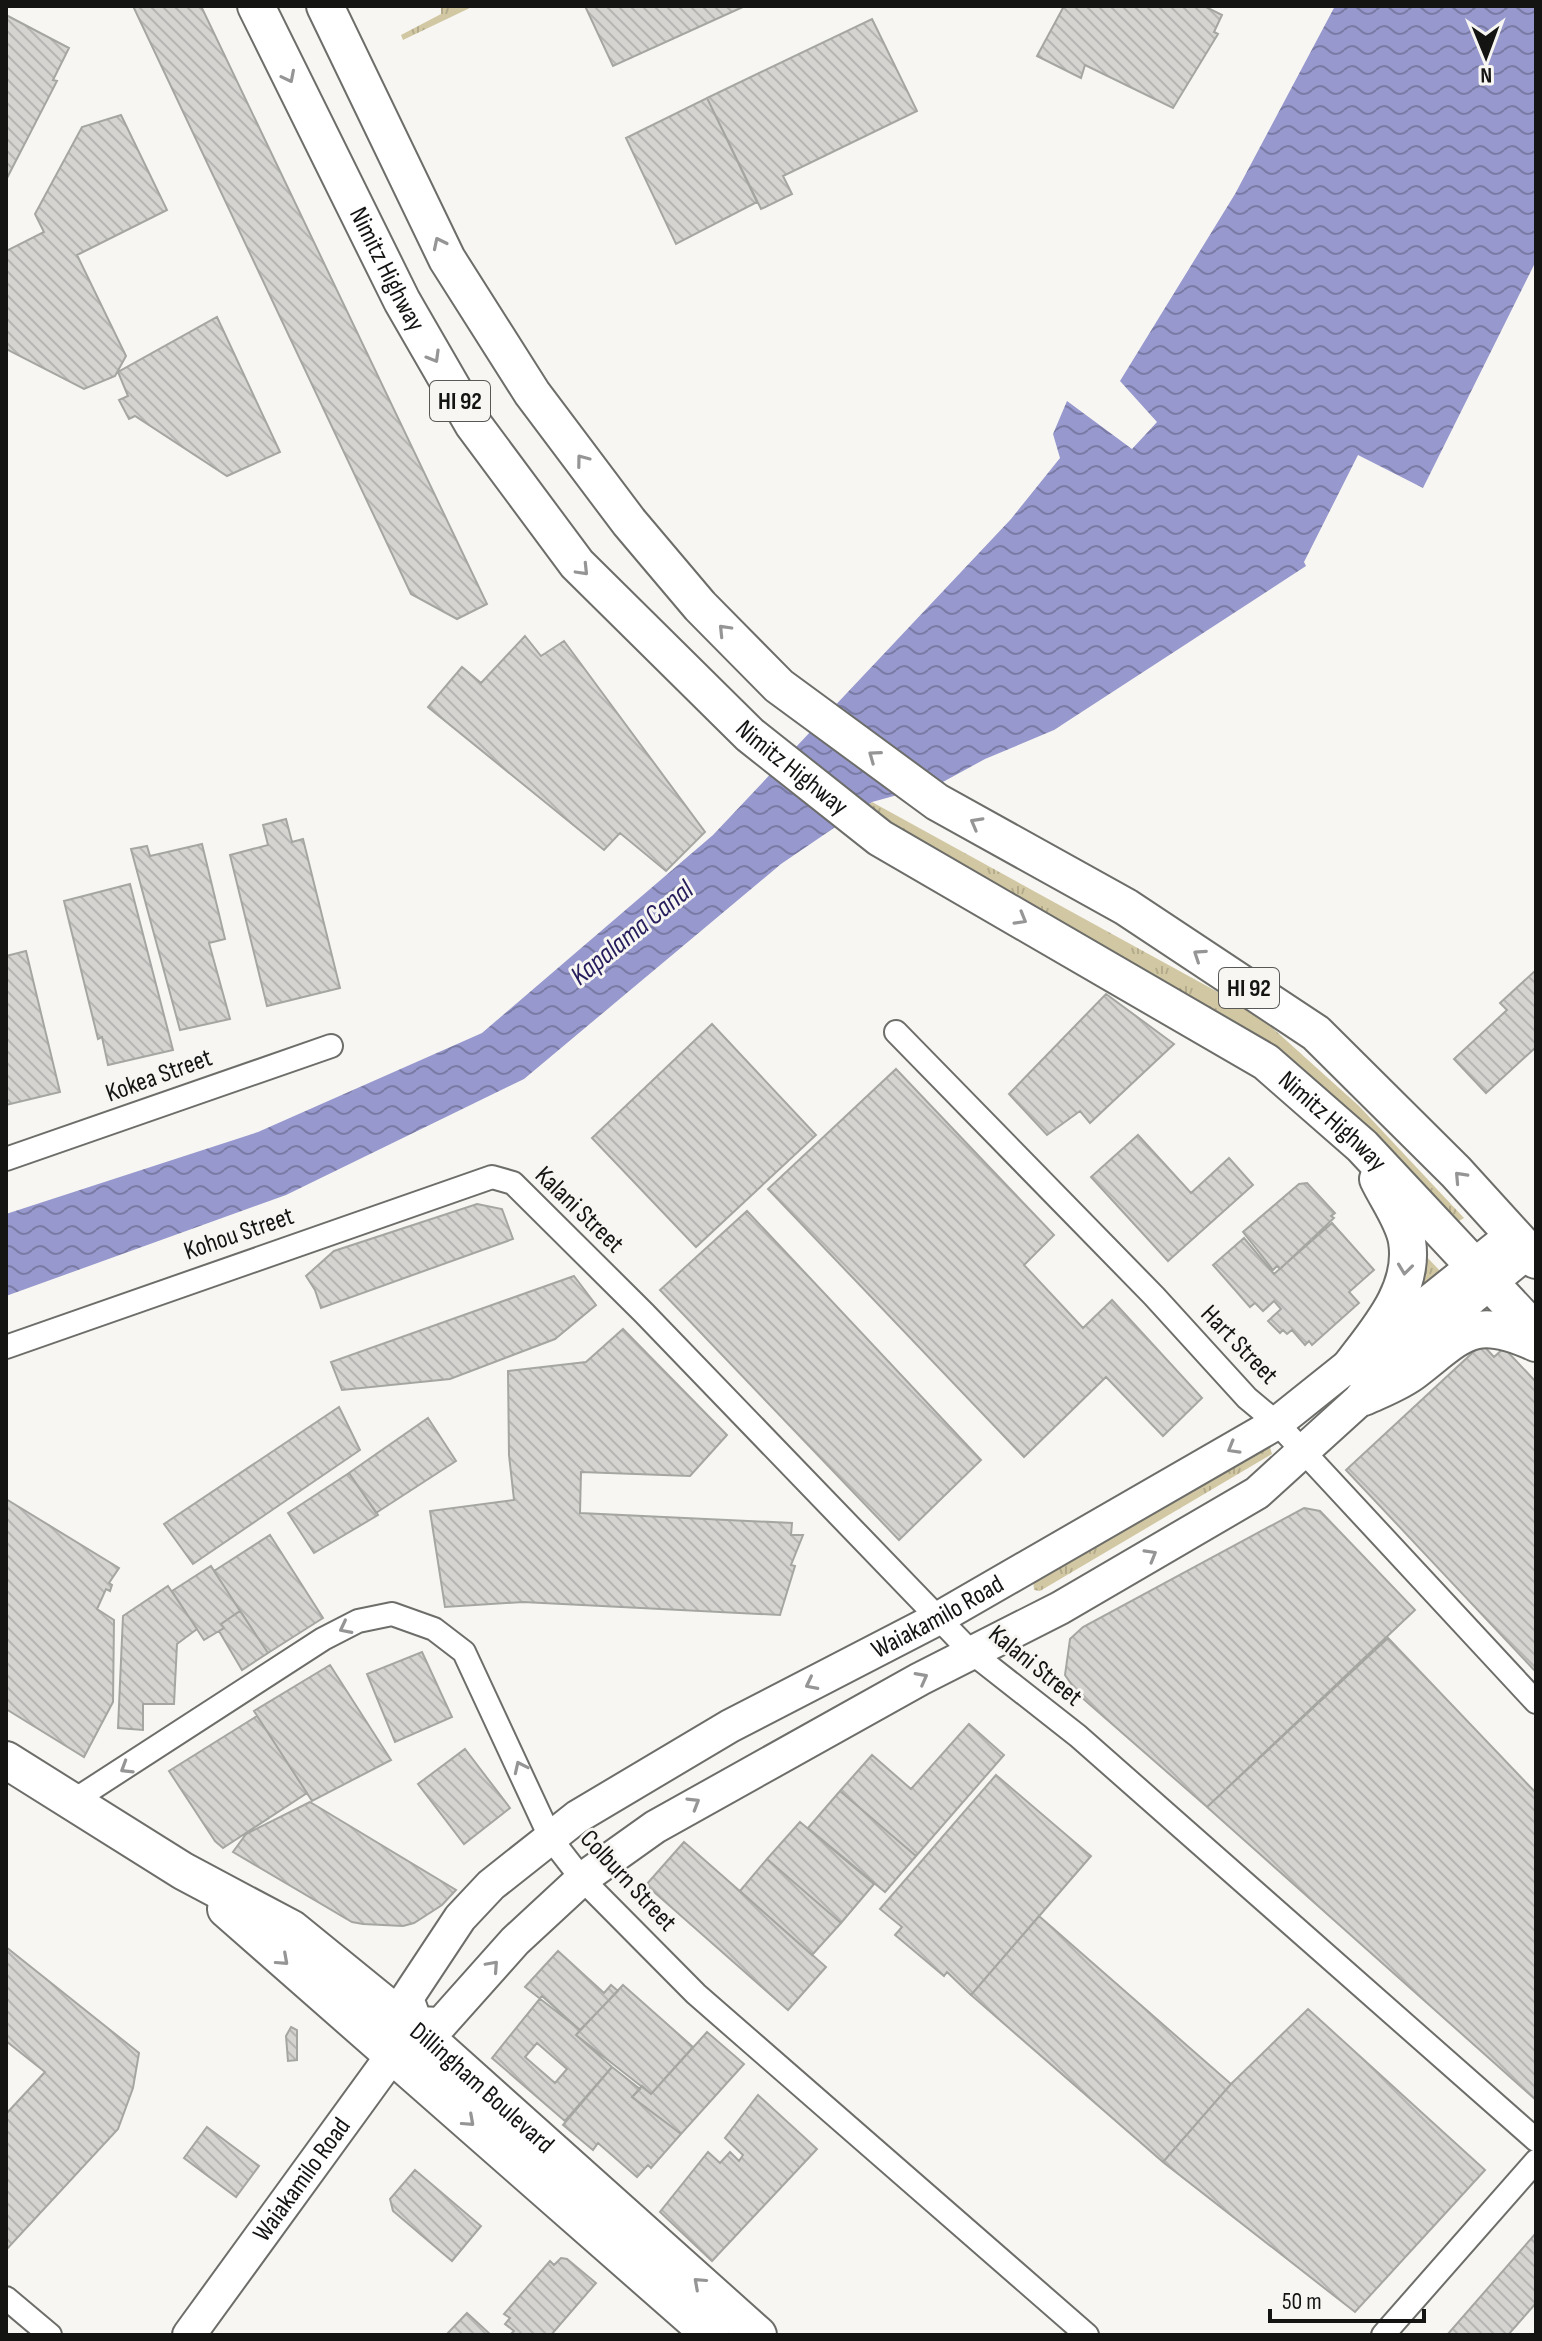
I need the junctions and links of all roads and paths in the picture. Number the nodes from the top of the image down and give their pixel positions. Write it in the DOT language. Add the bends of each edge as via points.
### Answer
graph roads {
  1 [pos="256,6"];
  2 [pos="325,6"];
  3 [pos="896,1032"];
  4 [pos="331,1046"];
  5 [pos="1362,1146"];
  6 [pos="6,1159"];
  7 [pos="492,1177"];
  8 [pos="1526,1249"];
  9 [pos="1481,1274"];
  10 [pos="1536,1332"];
  11 [pos="1536,1343"];
  12 [pos="6,1347"];
  13 [pos="1357,1382"];
  14 [pos="1277,1423"];
  15 [pos="1304,1452"];
  16 [pos="937,1619"];
  17 [pos="971,1652"];
  18 [pos="1536,1702"];
  19 [pos="6,1760"];
  20 [pos="73,1801"];
  21 [pos="551,1839"];
  22 [pos="582,1879"];
  23 [pos="407,2035"];
  24 [pos="1536,2140"];
  25 [pos="1536,2161"];
  26 [pos="6,2298"];
  27 [pos="50,2335"];
  28 [pos="189,2335"];
  29 [pos="711,2335"];
  30 [pos="758,2335"];
  31 [pos="1087,2335"];
  32 [pos="1383,2335"];
  1 -- 5 [label="main road, Nimitz Highway / HI 92, one-way" via="402,301 473,424 577,564 750,735 880,838 1240,1044"];
  8 -- 2 [label="main road, Nimitz Highway / HI 92, one-way" via="1316,1033 1126,907 937,802 779,686 700,606 532,393 447,259"];
  3 -- 14 [label="street, Hart Street" via="1247,1398"];
  4 -- 6 [label="street, Kokea Street"];
  5 -- 9 [label="main road, Nimitz Highway / HI 92"];
  5 -- 13 [label="main road, one-way" via="1407,1240 1405,1277"];
  7 -- 12 [label="street, Kohou Street"];
  7 -- 16 [label="street, Kalani Street" via="513,1183 634,1303"];
  8 -- 9 [label="main road, Waiakamilo Road"];
  9 -- 10 [label="main road, Nimitz Highway / HI 92"];
  9 -- 13 [label="main road, Waiakamilo Road"];
  11 -- 13 [label="main road" via="1497,1330 1463,1332 1412,1373"];
  13 -- 14 [label="main road, Waiakamilo Road"];
  13 -- 15 [label="main road, Waiakamilo Road"];
  14 -- 15 [label="street, Hart Street"];
  14 -- 16 [label="main road, Waiakamilo Road, one-way"];
  17 -- 15 [label="main road, Waiakamilo Road, one-way" via="1060,1608 1257,1493"];
  15 -- 18 [label="street, Hart Street"];
  16 -- 17 [label="street, Kalani Street"];
  16 -- 21 [label="main road, Waiakamilo Road, one-way" via="717,1733 614,1793"];
  22 -- 17 [label="main road, Waiakamilo Road, one-way" via="699,1799"];
  17 -- 24 [label="street, Kalani Street" via="1078,1736"];
  19 -- 20 [label="main road, Dillingham Boulevard"];
  21 -- 20 [label="street, Colburn Street, one-way" via="464,1652 434,1629 392,1614 358,1621 323,1639"];
  20 -- 23 [label="main road, Dillingham Boulevard" via="183,1871"];
  21 -- 22 [label="street, Colburn Street"];
  21 -- 23 [label="main road, Waiakamilo Road" via="491,1885 460,1918 407,1998"];
  23 -- 22 [label="main road, Waiakamilo Road, one-way" via="441,2024 515,1941"];
  22 -- 31 [label="street, Colburn Street" via="696,1994"];
  23 -- 28 [label="main road, Waiakamilo Road"];
  23 -- 29 [label="main road, Dillingham Boulevard, one-way"];
  30 -- 23 [label="main road, Dillingham Boulevard, one-way"];
  25 -- 32 [label="street"];
  26 -- 27 [label="street"];
}
